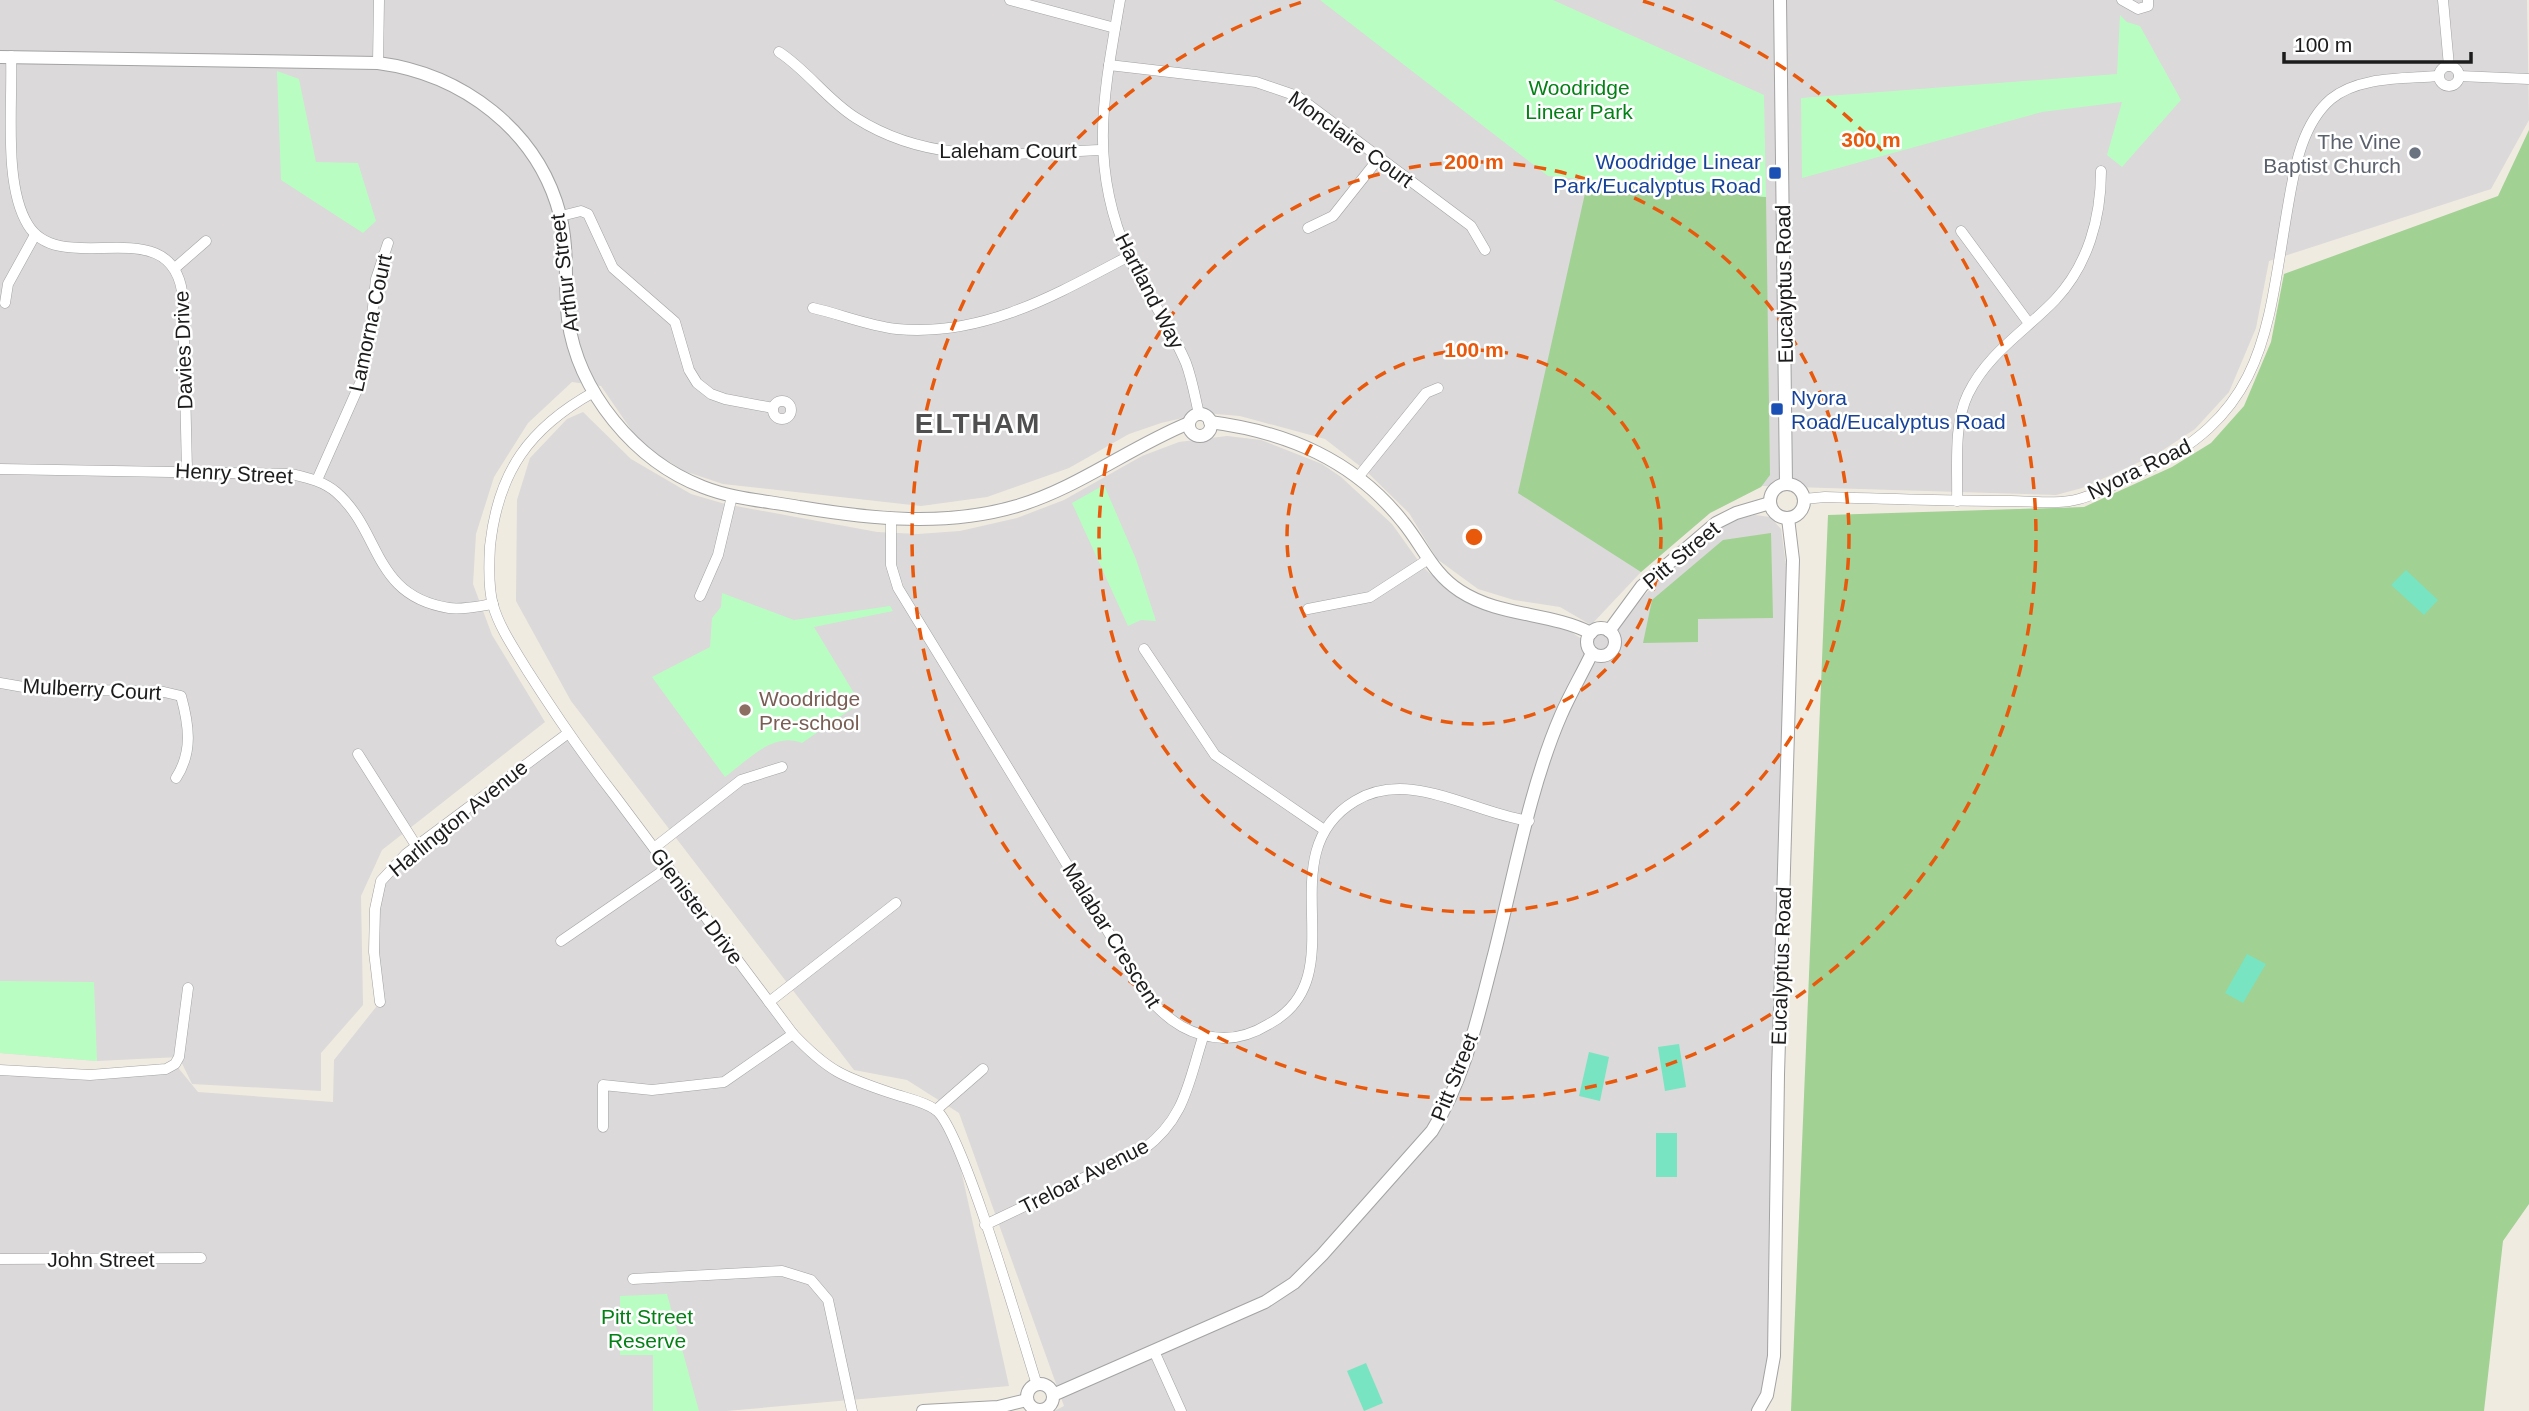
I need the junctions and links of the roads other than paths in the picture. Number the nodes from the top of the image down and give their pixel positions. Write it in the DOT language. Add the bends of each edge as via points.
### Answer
graph roads {
  1 [pos="379,0"];
  2 [pos="1010,0"];
  3 [pos="1120,0"];
  4 [pos="1780,0"];
  5 [pos="2122,0"];
  6 [pos="2148,0"];
  7 [pos="2443,0"];
  8 [pos="1115,29"];
  9 [pos="779,52"];
  10 [pos="6,57"];
  11 [pos="378,62"];
  12 [pos="1109,65"];
  13 [pos="2449,66"];
  14 [pos="2438,76"];
  15 [pos="2459,76"];
  16 [pos="2529,79"];
  17 [pos="1101,150"];
  18 [pos="1379,158"];
  19 [pos="2101,171"];
  20 [pos="561,216"];
  21 [pos="1308,228"];
  22 [pos="1961,231"];
  23 [pos="35,235"];
  24 [pos="206,242"];
  25 [pos="388,243"];
  26 [pos="1485,250"];
  27 [pos="1129,256"];
  28 [pos="176,268"];
  29 [pos="5,303"];
  30 [pos="813,308"];
  31 [pos="2028,322"];
  32 [pos="1438,388"];
  33 [pos="594,392"];
  34 [pos="773,408"];
  35 [pos="1194,424"];
  36 [pos="1210,426"];
  37 [pos="0,469"];
  38 [pos="187,471"];
  39 [pos="1359,476"];
  40 [pos="317,480"];
  41 [pos="1786,484"];
  42 [pos="732,495"];
  43 [pos="1804,499"];
  44 [pos="1957,501"];
  45 [pos="1770,503"];
  46 [pos="1788,518"];
  47 [pos="891,519"];
  48 [pos="1427,560"];
  49 [pos="701,596"];
  50 [pos="493,604"];
  51 [pos="1308,609"];
  52 [pos="1609,631"];
  53 [pos="1591,633"];
  54 [pos="1144,649"];
  55 [pos="1592,653"];
  56 [pos="0,683"];
  57 [pos="567,734"];
  58 [pos="358,754"];
  59 [pos="782,767"];
  60 [pos="176,778"];
  61 [pos="1529,821"];
  62 [pos="1323,829"];
  63 [pos="418,847"];
  64 [pos="654,848"];
  65 [pos="667,868"];
  66 [pos="896,902"];
  67 [pos="561,941"];
  68 [pos="188,988"];
  69 [pos="380,1002"];
  70 [pos="769,1002"];
  71 [pos="793,1034"];
  72 [pos="1203,1037"];
  73 [pos="983,1069"];
  74 [pos="0,1070"];
  75 [pos="936,1110"];
  76 [pos="603,1128"];
  77 [pos="985,1225"];
  78 [pos="201,1258"];
  79 [pos="0,1259"];
  80 [pos="633,1279"];
  81 [pos="1154,1351"];
  82 [pos="1037,1385"];
  83 [pos="1053,1395"];
  84 [pos="1027,1400"];
  85 [pos="852,1411"];
  86 [pos="923,1411"];
  87 [pos="1181,1411"];
  88 [pos="1758,1411"];
  1 -- 11 [label="street"];
  2 -- 8 [label="street"];
  3 -- 8 [label="street, Hartland Way"];
  4 -- 41 [label="street, Eucalyptus Road"];
  5 -- 6 [label="street" via="2137,9 2148,6"];
  7 -- 13 [label="street"];
  8 -- 12 [label="street, Hartland Way"];
  9 -- 17 [label="street, Laleham Court" via="853,117 905,144 966,154"];
  10 -- 11 [label="street, Arthur Street"];
  10 -- 23 [label="street" via="16,194"];
  11 -- 20 [label="street, Arthur Street" via="452,83 494,112 530,152"];
  12 -- 17 [label="street, Hartland Way"];
  12 -- 18 [label="street, Monclaire Court" via="1279,87"];
  13 -- 14 [label="street" via="2440,69"];
  13 -- 15 [label="street"];
  14 -- 15 [label="street" via="2448,87"];
  14 -- 44 [label="street, Nyora Road" via="2363,84 2333,98 2320,110 2295,168 2264,335 2237,399 2203,436 2165,460 2077,500"];
  15 -- 16 [label="street"];
  17 -- 27 [label="street, Hartland Way" via="1110,203"];
  18 -- 21 [label="street" via="1333,216"];
  18 -- 26 [label="street, Monclaire Court" via="1471,226"];
  19 -- 31 [label="street" via="2101,207 2088,246 2056,299"];
  20 -- 33 [label="street, Arthur Street" via="568,318 573,343"];
  20 -- 34 [label="street" via="581,211 588,214 613,268 675,322 697,383 725,399"];
  22 -- 31 [label="street"];
  23 -- 28 [label="street, Davies Drive" via="66,246 147,251"];
  23 -- 29 [label="street" via="8,284"];
  24 -- 28 [label="street"];
  25 -- 40 [label="street, Lamorna Court" via="376,279 361,381"];
  27 -- 30 [label="street" via="1047,300 1004,317 959,327 896,329"];
  27 -- 35 [label="street, Hartland Way" via="1187,365"];
  28 -- 38 [label="street, Davies Drive" via="183,299"];
  31 -- 44 [label="street" via="1984,366 1966,397 1958,435"];
  32 -- 39 [label="street" via="1426,393"];
  33 -- 42 [label="street, Arthur Street" via="629,438 652,458 703,487"];
  33 -- 50 [label="street, Glenister Drive" via="541,430 518,457 503,485 489,554"];
  35 -- 36 [label="street" via="1206,416"];
  35 -- 36 [label="street, Arthur Street" via="1201,436"];
  35 -- 47 [label="street, Arthur Street" via="1143,445 1048,496 1013,507 961,517"];
  36 -- 39 [label="street" via="1249,428 1301,444"];
  37 -- 38 [label="street, Henry Street"];
  38 -- 40 [label="street, Henry Street" via="291,474"];
  39 -- 48 [label="street" via="1385,499"];
  40 -- 50 [label="street, Henry Street" via="354,511 379,561 412,594 452,608"];
  41 -- 43 [label="street" via="1798,488"];
  41 -- 45 [label="street" via="1773,492"];
  42 -- 47 [label="street, Arthur Street"];
  42 -- 49 [label="street" via="718,555"];
  43 -- 44 [label="street, Nyora Road"];
  43 -- 46 [label="street" via="1800,512"];
  45 -- 46 [label="street" via="1776,514"];
  45 -- 52 [label="street, Pitt Street" via="1716,523 1642,586"];
  46 -- 88 [label="street, Eucalyptus Road" via="1793,560 1774,1356 1767,1395"];
  47 -- 72 [label="street, Malabar Crescent" via="891,565 898,588 1148,997 1162,1014"];
  48 -- 51 [label="street" via="1370,597"];
  48 -- 53 [label="street" via="1442,577 1477,601 1570,622"];
  50 -- 57 [label="street, Glenister Drive" via="515,650"];
  52 -- 53 [label="street"];
  52 -- 55 [label="street" via="1615,640 1612,651 1603,656"];
  53 -- 55 [label="street" via="1587,644"];
  54 -- 62 [label="street" via="1215,755"];
  55 -- 61 [label="street, Pitt Street" via="1561,715"];
  56 -- 60 [label="street, Mulberry Court" via="181,696 189,735 187,761"];
  57 -- 63 [label="street, Harlington Avenue"];
  57 -- 64 [label="street, Glenister Drive"];
  58 -- 63 [label="street"];
  59 -- 64 [label="street" via="741,780"];
  61 -- 62 [label="street" via="1412,789 1392,789 1356,800"];
  61 -- 81 [label="street, Pitt Street" via="1459,1078 1432,1131 1294,1283 1265,1302"];
  62 -- 72 [label="street" via="1313,864 1312,954 1306,984 1277,1020 1254,1033"];
  63 -- 69 [label="street, Harlington Avenue" via="381,881 374,952"];
  64 -- 65 [label="street, Glenister Drive"];
  65 -- 67 [label="street"];
  65 -- 70 [label="street, Glenister Drive"];
  66 -- 70 [label="street"];
  68 -- 74 [label="street" via="179,1057 166,1069 90,1075"];
  70 -- 71 [label="street, Glenister Drive"];
  71 -- 75 [label="street, Glenister Drive" via="821,1064 851,1080"];
  71 -- 76 [label="street" via="724,1082 652,1090 603,1085"];
  72 -- 77 [label="street, Treloar Avenue" via="1180,1108 1158,1139"];
  73 -- 75 [label="street"];
  75 -- 77 [label="street" via="953,1134"];
  77 -- 82 [label="street"];
  78 -- 79 [label="street, John Street"];
  80 -- 85 [label="street" via="782,1271 811,1280 828,1300"];
  81 -- 83 [label="street, Pitt Street"];
  81 -- 87 [label="street"];
  82 -- 83 [label="street" via="1047,1387"];
  82 -- 84 [label="street"];
  83 -- 84 [label="street" via="1051,1404 1042,1410"];
  84 -- 86 [label="street" via="998,1407"];
}
